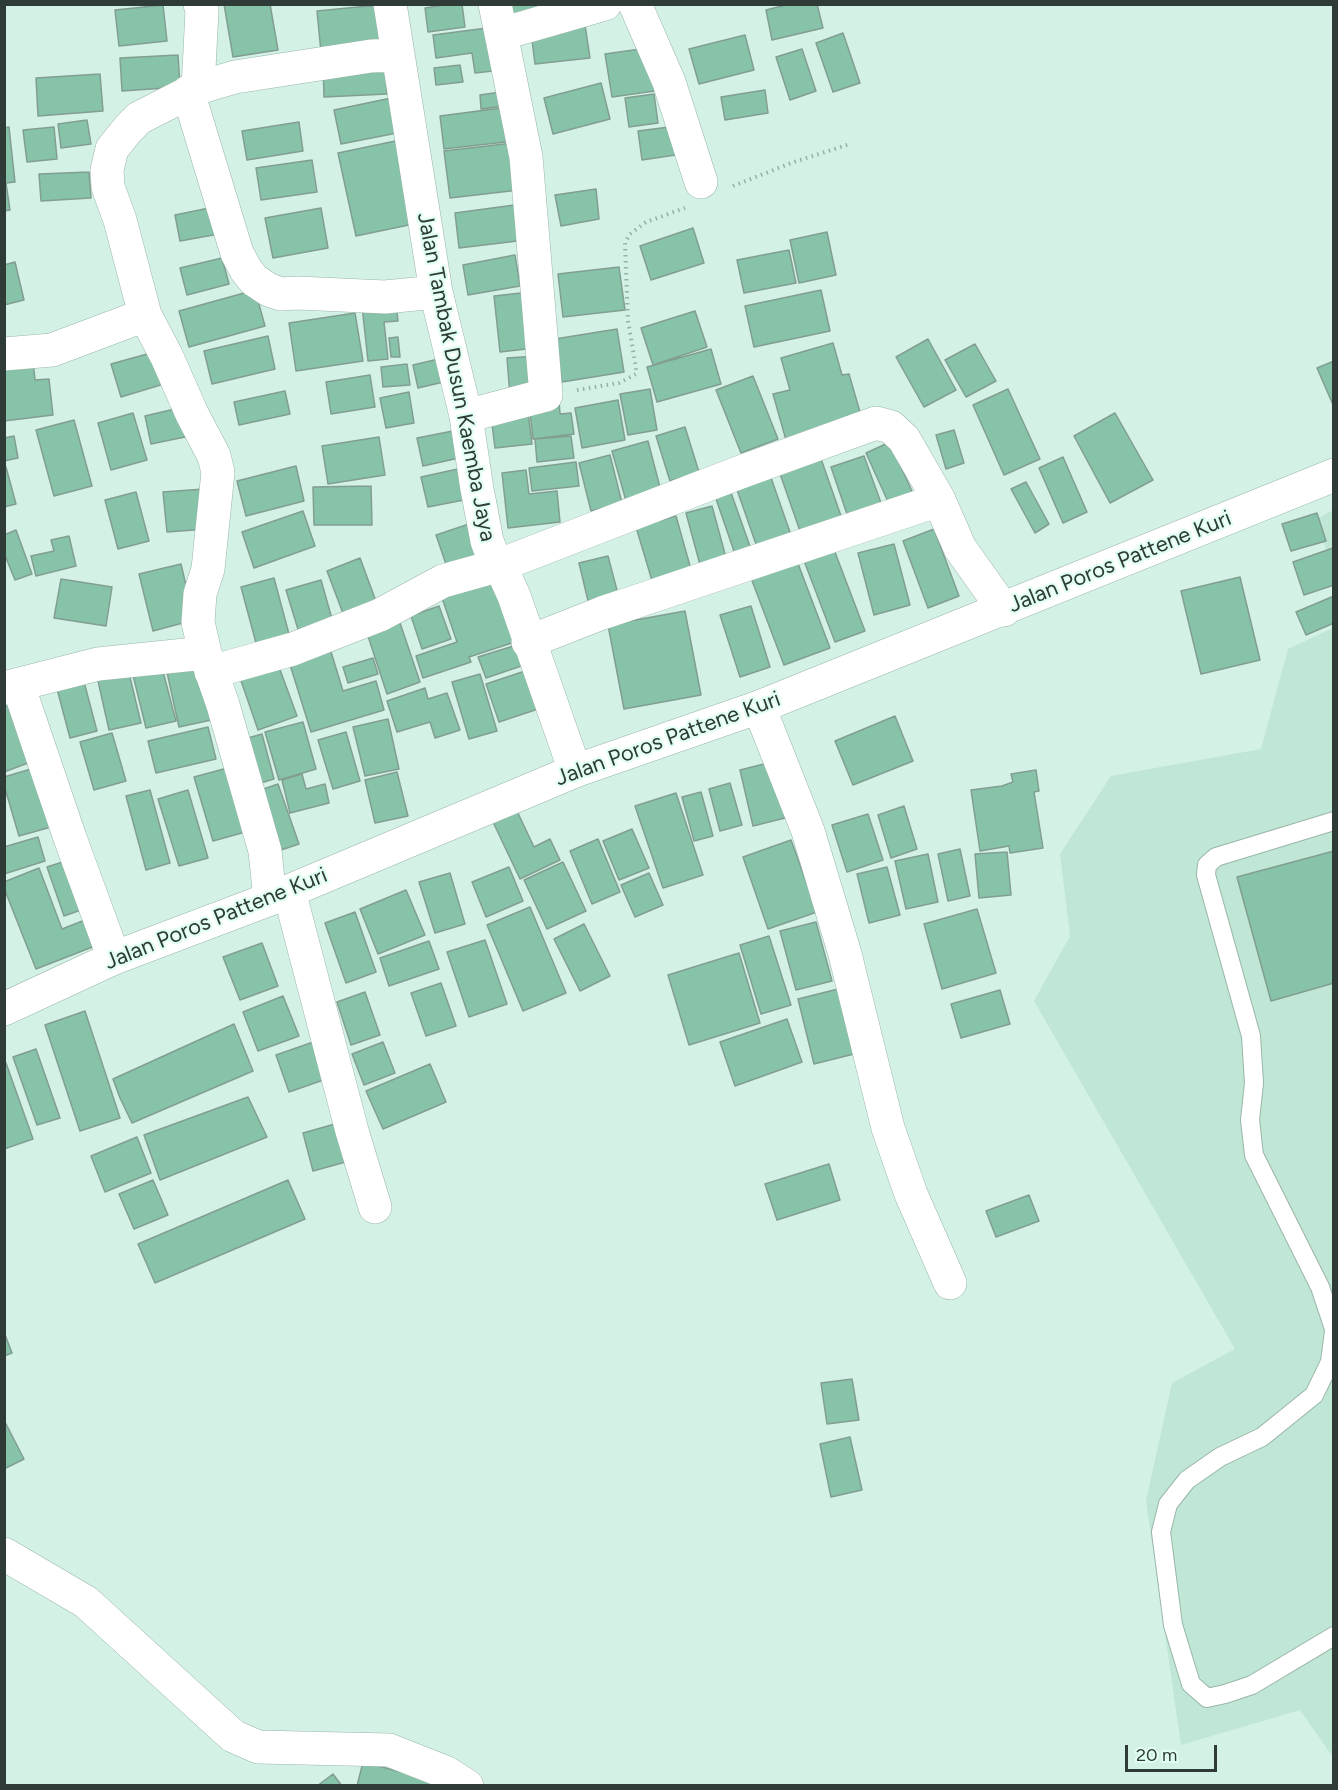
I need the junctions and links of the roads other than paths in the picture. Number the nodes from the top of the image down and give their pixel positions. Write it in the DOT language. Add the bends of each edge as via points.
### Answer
graph roads {
  1 [pos="200,4"];
  2 [pos="390,4"];
  3 [pos="605,4"];
  4 [pos="635,4"];
  5 [pos="498,19"];
  6 [pos="398,55"];
  7 [pos="193,90"];
  8 [pos="708,192"];
  9 [pos="436,292"];
  10 [pos="145,315"];
  11 [pos="4,354"];
  12 [pos="466,416"];
  13 [pos="1334,475"];
  14 [pos="939,500"];
  15 [pos="500,565"];
  16 [pos="1004,610"];
  17 [pos="528,642"];
  18 [pos="208,662"];
  19 [pos="11,686"];
  20 [pos="759,707"];
  21 [pos="575,771"];
  22 [pos="1334,821"];
  23 [pos="279,895"];
  24 [pos="114,958"];
  25 [pos="4,1009"];
  26 [pos="375,1207"];
  27 [pos="950,1283"];
  28 [pos="1334,1330"];
  29 [pos="4,1554"];
  30 [pos="1334,1636"];
  31 [pos="467,1785"];
  1 -- 7 [label="street"];
  2 -- 6 [label="street, Jalan Tambak Dusun Kaemba Jaya"];
  3 -- 5 [label="street"];
  4 -- 8 [label="street" via="669,82"];
  5 -- 12 [label="street" via="526,157 546,395"];
  6 -- 7 [label="street" via="235,77"];
  6 -- 9 [label="street, Jalan Tambak Dusun Kaemba Jaya"];
  7 -- 9 [label="street" via="237,253 254,280 281,294 385,297"];
  7 -- 10 [label="street" via="139,118 112,149 109,159 108,187"];
  9 -- 12 [label="street, Jalan Tambak Dusun Kaemba Jaya"];
  10 -- 11 [label="street" via="52,350"];
  10 -- 18 [label="street" via="214,456 218,472 198,622"];
  12 -- 15 [label="street, Jalan Tambak Dusun Kaemba Jaya" via="487,541"];
  13 -- 16 [label="street, Jalan Poros Pattene Kuri"];
  14 -- 15 [label="street" via="903,439 891,427 876,423"];
  14 -- 16 [label="street" via="960,548"];
  14 -- 17 [label="street" via="602,613"];
  15 -- 17 [label="street, Jalan Tambak Dusun Kaemba Jaya"];
  15 -- 18 [label="street" via="443,581 380,615 292,649"];
  16 -- 20 [label="street, Jalan Poros Pattene Kuri"];
  17 -- 21 [label="street, Jalan Tambak Dusun Kaemba Jaya"];
  18 -- 19 [label="street" via="98,664"];
  18 -- 23 [label="street"];
  19 -- 24 [label="street"];
  20 -- 21 [label="street, Jalan Poros Pattene Kuri"];
  20 -- 27 [label="street" via="808,831 845,954 888,1128 911,1194"];
  21 -- 23 [label="street, Jalan Poros Pattene Kuri"];
  22 -- 28 [label="lane" via="1216,857 1207,865 1206,875 1251,1036 1254,1083 1250,1120 1254,1155 1320,1287"];
  23 -- 24 [label="street, Jalan Poros Pattene Kuri"];
  23 -- 26 [label="street"];
  24 -- 25 [label="street, Jalan Poros Pattene Kuri"];
  28 -- 30 [label="lane" via="1330,1362 1314,1395 1262,1437 1220,1457 1187,1480 1168,1504 1161,1532 1173,1625 1191,1684 1207,1698 1252,1685"];
  29 -- 31 [label="street" via="86,1602 233,1736 258,1747 389,1750"];
}
